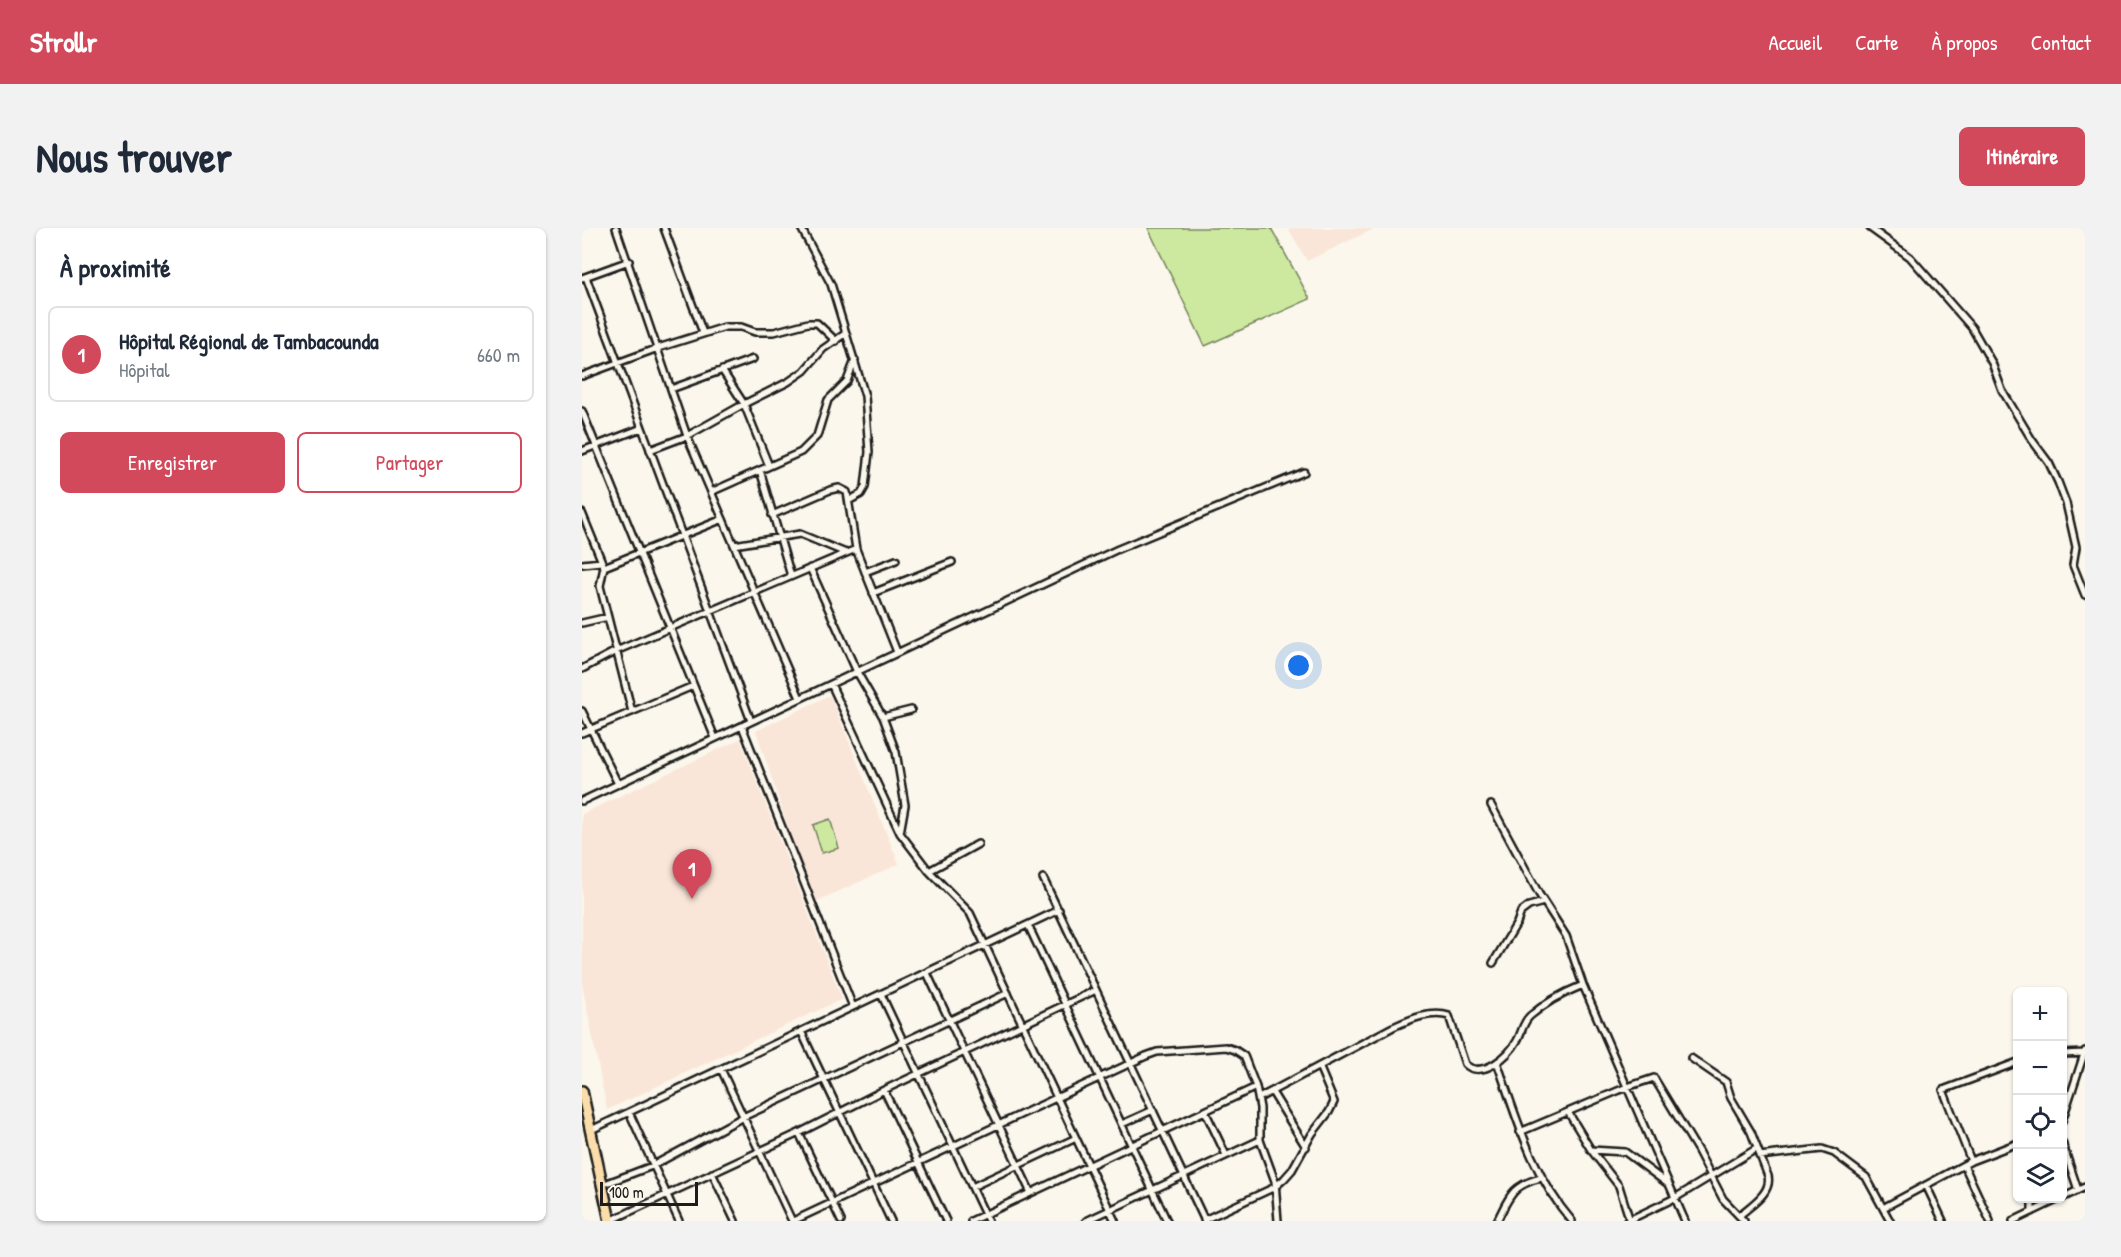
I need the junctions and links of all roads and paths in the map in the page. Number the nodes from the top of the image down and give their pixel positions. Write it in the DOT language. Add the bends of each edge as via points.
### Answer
graph roads {
  1 [pos="616,228"];
  2 [pos="664,228"];
  3 [pos="801,228"];
  4 [pos="1870,228"];
  5 [pos="628,261"];
  6 [pos="584,278"];
  7 [pos="703,333"];
  8 [pos="846,333"];
  9 [pos="836,341"];
  10 [pos="658,348"];
  11 [pos="753,359"];
  12 [pos="855,360"];
  13 [pos="618,363"];
  14 [pos="722,370"];
  15 [pos="582,376"];
  16 [pos="671,389"];
  17 [pos="744,404"];
  18 [pos="582,411"];
  19 [pos="642,428"];
  20 [pos="687,436"];
  21 [pos="596,445"];
  22 [pos="650,450"];
  23 [pos="582,451"];
  24 [pos="769,466"];
  25 [pos="760,470"];
  26 [pos="1304,472"];
  27 [pos="711,492"];
  28 [pos="850,500"];
  29 [pos="582,513"];
  30 [pos="772,515"];
  31 [pos="723,519"];
  32 [pos="681,535"];
  33 [pos="778,537"];
  34 [pos="734,545"];
  35 [pos="856,549"];
  36 [pos="639,552"];
  37 [pos="846,553"];
  38 [pos="896,560"];
  39 [pos="952,562"];
  40 [pos="582,564"];
  41 [pos="603,564"];
  42 [pos="810,568"];
  43 [pos="865,572"];
  44 [pos="791,576"];
  45 [pos="754,592"];
  46 [pos="873,593"];
  47 [pos="2085,595"];
  48 [pos="710,611"];
  49 [pos="608,617"];
  50 [pos="582,623"];
  51 [pos="670,628"];
  52 [pos="616,651"];
  53 [pos="897,652"];
  54 [pos="582,669"];
  55 [pos="857,672"];
  56 [pos="831,684"];
  57 [pos="693,686"];
  58 [pos="800,698"];
  59 [pos="911,710"];
  60 [pos="582,711"];
  61 [pos="632,712"];
  62 [pos="883,717"];
  63 [pos="751,722"];
  64 [pos="741,726"];
  65 [pos="591,730"];
  66 [pos="582,733"];
  67 [pos="715,738"];
  68 [pos="618,784"];
  69 [pos="582,801"];
  70 [pos="1491,805"];
  71 [pos="900,833"];
  72 [pos="978,844"];
  73 [pos="929,871"];
  74 [pos="1043,878"];
  75 [pos="1544,902"];
  76 [pos="1059,910"];
  77 [pos="1028,925"];
  78 [pos="985,945"];
  79 [pos="1493,963"];
  80 [pos="927,973"];
  81 [pos="1582,985"];
  82 [pos="1096,990"];
  83 [pos="1008,993"];
  84 [pos="881,994"];
  85 [pos="1065,1005"];
  86 [pos="853,1007"];
  87 [pos="949,1020"];
  88 [pos="1023,1025"];
  89 [pos="801,1032"];
  90 [pos="903,1042"];
  91 [pos="2085,1052"];
  92 [pos="964,1053"];
  93 [pos="2067,1054"];
  94 [pos="1691,1058"];
  95 [pos="1497,1062"];
  96 [pos="1130,1063"];
  97 [pos="2013,1064"];
  98 [pos="1319,1066"];
  99 [pos="721,1069"];
  100 [pos="919,1074"];
  101 [pos="1100,1077"];
  102 [pos="824,1079"];
  103 [pos="1627,1086"];
  104 [pos="1256,1087"];
  105 [pos="884,1090"];
  106 [pos="582,1091"];
  107 [pos="1272,1092"];
  108 [pos="1057,1097"];
  109 [pos="1259,1098"];
  110 [pos="2067,1106"];
  111 [pos="1153,1110"];
  112 [pos="1205,1111"];
  113 [pos="628,1112"];
  114 [pos="1568,1112"];
  115 [pos="840,1113"];
  116 [pos="743,1117"];
  117 [pos="1122,1124"];
  118 [pos="998,1125"];
  119 [pos="591,1130"];
  120 [pos="1163,1131"];
  121 [pos="1520,1132"];
  122 [pos="799,1133"];
  123 [pos="1076,1138"];
  124 [pos="1260,1140"];
  125 [pos="1132,1145"];
  126 [pos="2013,1145"];
  127 [pos="952,1146"];
  128 [pos="1306,1147"];
  129 [pos="1756,1149"];
  130 [pos="2064,1149"];
  131 [pos="1590,1150"];
  132 [pos="760,1152"];
  133 [pos="1226,1155"];
  134 [pos="1759,1156"];
  135 [pos="1971,1161"];
  136 [pos="919,1162"];
  137 [pos="1089,1165"];
  138 [pos="1964,1165"];
  139 [pos="652,1166"];
  140 [pos="1018,1166"];
  141 [pos="712,1173"];
  142 [pos="1184,1175"];
  143 [pos="1541,1178"];
  144 [pos="1712,1178"];
  145 [pos="873,1184"];
  146 [pos="602,1185"];
  147 [pos="1669,1185"];
  148 [pos="1926,1185"];
  149 [pos="972,1187"];
  150 [pos="1275,1187"];
  151 [pos="2085,1187"];
  152 [pos="1153,1190"];
  153 [pos="2078,1190"];
  154 [pos="1030,1193"];
  155 [pos="667,1196"];
  156 [pos="2067,1196"];
  157 [pos="1675,1198"];
  158 [pos="832,1203"];
  159 [pos="2032,1203"];
  160 [pos="2051,1203"];
  161 [pos="1883,1208"];
  162 [pos="1110,1210"];
  163 [pos="2032,1212"];
  164 [pos="985,1215"];
  165 [pos="1742,1218"];
  166 [pos="610,1221"];
  167 [pos="679,1221"];
  168 [pos="735,1221"];
  169 [pos="793,1221"];
  170 [pos="841,1221"];
  171 [pos="891,1221"];
  172 [pos="946,1221"];
  173 [pos="971,1221"];
  174 [pos="988,1221"];
  175 [pos="1086,1221"];
  176 [pos="1115,1221"];
  177 [pos="1167,1221"];
  178 [pos="1204,1221"];
  179 [pos="1278,1221"];
  180 [pos="1497,1221"];
  181 [pos="1572,1221"];
  182 [pos="1629,1221"];
  183 [pos="1685,1221"];
  184 [pos="1890,1221"];
  185 [pos="1942,1221"];
  186 [pos="1990,1221"];
  187 [pos="2013,1221"];
  1 -- 5 [label="street"];
  2 -- 7 [label="street"];
  3 -- 8 [label="street" via="826,272"];
  4 -- 47 [label="street" via="1910,257 1972,328 2002,390 2049,463 2061,489 2076,547 2073,565"];
  5 -- 6 [label="street"];
  5 -- 10 [label="street"];
  6 -- 13 [label="street"];
  7 -- 9 [label="street" via="732,327 774,332 817,323"];
  7 -- 10 [label="street"];
  8 -- 9 [label="street"];
  8 -- 12 [label="street"];
  9 -- 17 [label="street" via="797,377"];
  10 -- 13 [label="street"];
  10 -- 16 [label="street"];
  11 -- 14 [label="street"];
  12 -- 24 [label="street" via="847,381 828,400 813,442 801,452"];
  12 -- 28 [label="street" via="865,396 868,452 863,492"];
  13 -- 15 [label="street"];
  13 -- 19 [label="street"];
  14 -- 16 [label="street"];
  14 -- 17 [label="street"];
  16 -- 20 [label="street"];
  17 -- 20 [label="street"];
  17 -- 24 [label="street"];
  18 -- 21 [label="street"];
  19 -- 21 [label="street"];
  19 -- 22 [label="street"];
  20 -- 22 [label="street"];
  20 -- 27 [label="street"];
  21 -- 23 [label="street"];
  21 -- 36 [label="street"];
  22 -- 32 [label="street"];
  24 -- 25 [label="street"];
  25 -- 27 [label="street"];
  25 -- 30 [label="street"];
  26 -- 53 [label="street" via="1118,549"];
  27 -- 31 [label="street"];
  28 -- 30 [label="street" via="847,492 839,488"];
  28 -- 35 [label="street"];
  29 -- 41 [label="street"];
  30 -- 33 [label="street"];
  31 -- 32 [label="street"];
  31 -- 34 [label="street"];
  32 -- 36 [label="street"];
  32 -- 48 [label="street"];
  33 -- 34 [label="street"];
  33 -- 37 [label="street" via="800,534"];
  33 -- 44 [label="street"];
  34 -- 45 [label="street"];
  35 -- 37 [label="street"];
  35 -- 43 [label="street"];
  36 -- 41 [label="street"];
  36 -- 51 [label="street"];
  37 -- 42 [label="street"];
  38 -- 43 [label="street"];
  39 -- 46 [label="street"];
  40 -- 41 [label="street"];
  41 -- 49 [label="street" via="600,586"];
  42 -- 44 [label="street"];
  42 -- 55 [label="street"];
  43 -- 46 [label="street"];
  44 -- 45 [label="street"];
  45 -- 48 [label="street"];
  45 -- 58 [label="street"];
  46 -- 53 [label="street"];
  48 -- 51 [label="street"];
  48 -- 63 [label="street"];
  49 -- 50 [label="street"];
  49 -- 52 [label="street"];
  51 -- 52 [label="street"];
  51 -- 57 [label="street"];
  52 -- 54 [label="street"];
  52 -- 61 [label="street"];
  53 -- 55 [label="street"];
  55 -- 56 [label="street"];
  55 -- 62 [label="street"];
  56 -- 58 [label="street"];
  56 -- 71 [label="street"];
  57 -- 61 [label="street"];
  57 -- 67 [label="street"];
  58 -- 63 [label="street"];
  59 -- 62 [label="street"];
  60 -- 65 [label="street"];
  61 -- 65 [label="street"];
  62 -- 71 [label="street" via="896,752 905,805"];
  63 -- 64 [label="street"];
  64 -- 67 [label="street"];
  64 -- 86 [label="street"];
  65 -- 66 [label="street"];
  65 -- 68 [label="street"];
  67 -- 68 [label="street"];
  68 -- 69 [label="street"];
  70 -- 75 [label="street"];
  71 -- 73 [label="street"];
  72 -- 73 [label="street"];
  73 -- 78 [label="street" via="970,913"];
  74 -- 76 [label="street"];
  75 -- 79 [label="street" via="1521,912"];
  75 -- 81 [label="street" via="1566,936"];
  76 -- 77 [label="street"];
  76 -- 82 [label="street"];
  77 -- 78 [label="street"];
  77 -- 85 [label="street"];
  78 -- 80 [label="street"];
  78 -- 83 [label="street"];
  80 -- 84 [label="street"];
  80 -- 87 [label="street"];
  81 -- 95 [label="street" via="1560,994 1531,1015 1517,1042"];
  81 -- 103 [label="street"];
  82 -- 85 [label="street"];
  82 -- 96 [label="street"];
  83 -- 87 [label="street"];
  83 -- 88 [label="street"];
  84 -- 86 [label="street"];
  84 -- 90 [label="street"];
  85 -- 88 [label="street"];
  85 -- 101 [label="street"];
  86 -- 89 [label="street"];
  87 -- 90 [label="street"];
  87 -- 92 [label="street"];
  88 -- 92 [label="street"];
  88 -- 108 [label="street"];
  89 -- 99 [label="street"];
  89 -- 102 [label="street"];
  90 -- 100 [label="street"];
  90 -- 102 [label="street"];
  91 -- 93 [label="street"];
  91 -- 110 [label="street"];
  92 -- 100 [label="street"];
  92 -- 118 [label="street"];
  94 -- 129 [label="street" via="1726,1082"];
  95 -- 98 [label="street" via="1476,1071 1469,1069 1449,1016 1437,1014 1399,1024"];
  95 -- 121 [label="street"];
  96 -- 101 [label="street"];
  96 -- 104 [label="street" via="1157,1053 1226,1047 1244,1056"];
  96 -- 111 [label="street"];
  97 -- 135 [label="street" via="1943,1090"];
  98 -- 107 [label="street"];
  98 -- 128 [label="street" via="1334,1102"];
  99 -- 113 [label="street"];
  99 -- 116 [label="street"];
  100 -- 105 [label="street"];
  100 -- 127 [label="street"];
  101 -- 108 [label="street"];
  101 -- 117 [label="street"];
  102 -- 115 [label="street"];
  102 -- 116 [label="street"];
  103 -- 114 [label="street"];
  103 -- 144 [label="street" via="1654,1078"];
  103 -- 147 [label="street"];
  104 -- 109 [label="street"];
  104 -- 112 [label="street"];
  105 -- 115 [label="street"];
  105 -- 136 [label="street"];
  106 -- 119 [label="highway"];
  107 -- 109 [label="street"];
  107 -- 128 [label="street"];
  108 -- 118 [label="street"];
  108 -- 123 [label="street"];
  109 -- 124 [label="street"];
  111 -- 117 [label="street"];
  111 -- 120 [label="street"];
  112 -- 120 [label="street"];
  112 -- 133 [label="street"];
  113 -- 119 [label="street"];
  113 -- 139 [label="street"];
  114 -- 121 [label="street"];
  114 -- 131 [label="street"];
  115 -- 122 [label="street"];
  115 -- 145 [label="street"];
  116 -- 132 [label="street"];
  116 -- 139 [label="street"];
  117 -- 125 [label="street"];
  118 -- 127 [label="street"];
  118 -- 140 [label="street"];
  119 -- 146 [label="highway"];
  120 -- 125 [label="street"];
  120 -- 142 [label="street"];
  121 -- 143 [label="street"];
  122 -- 132 [label="street"];
  122 -- 158 [label="street"];
  123 -- 137 [label="street"];
  123 -- 140 [label="street"];
  124 -- 133 [label="street"];
  124 -- 150 [label="street"];
  125 -- 137 [label="street"];
  125 -- 152 [label="street"];
  126 -- 135 [label="street"];
  127 -- 136 [label="street"];
  127 -- 149 [label="street"];
  128 -- 150 [label="street" via="1292,1170"];
  129 -- 134 [label="street"];
  129 -- 144 [label="street"];
  130 -- 153 [label="street"];
  131 -- 147 [label="street" via="1625,1152"];
  131 -- 182 [label="street" via="1619,1186"];
  132 -- 141 [label="street"];
  132 -- 169 [label="street"];
  133 -- 142 [label="street"];
  134 -- 161 [label="street" via="1822,1149 1834,1153 1866,1177"];
  134 -- 165 [label="street" via="1769,1183"];
  135 -- 138 [label="street"];
  136 -- 145 [label="street"];
  136 -- 172 [label="street"];
  137 -- 154 [label="street"];
  137 -- 162 [label="street"];
  138 -- 148 [label="street"];
  138 -- 186 [label="street"];
  139 -- 146 [label="street"];
  139 -- 155 [label="street"];
  140 -- 149 [label="street"];
  140 -- 154 [label="street"];
  141 -- 155 [label="street"];
  141 -- 168 [label="street"];
  142 -- 152 [label="street"];
  142 -- 178 [label="street"];
  143 -- 180 [label="street" via="1512,1192"];
  143 -- 181 [label="street"];
  144 -- 157 [label="street"];
  144 -- 165 [label="street" via="1723,1199"];
  145 -- 158 [label="street"];
  145 -- 171 [label="street"];
  146 -- 166 [label="highway"];
  147 -- 157 [label="street"];
  148 -- 161 [label="street"];
  148 -- 185 [label="street"];
  149 -- 164 [label="street"];
  150 -- 178 [label="street"];
  150 -- 179 [label="street"];
  151 -- 153 [label="street"];
  152 -- 162 [label="street"];
  152 -- 177 [label="street"];
  153 -- 156 [label="street"];
  154 -- 164 [label="street"];
  155 -- 166 [label="street"];
  155 -- 167 [label="street"];
  157 -- 182 [label="street"];
  157 -- 183 [label="street"];
  158 -- 169 [label="street"];
  158 -- 170 [label="street"];
  159 -- 163 [label="street"];
  160 -- 163 [label="street"];
  161 -- 184 [label="street"];
  162 -- 175 [label="street"];
  162 -- 176 [label="street"];
  163 -- 187 [label="street"];
  164 -- 173 [label="street"];
  164 -- 174 [label="street"];
}
